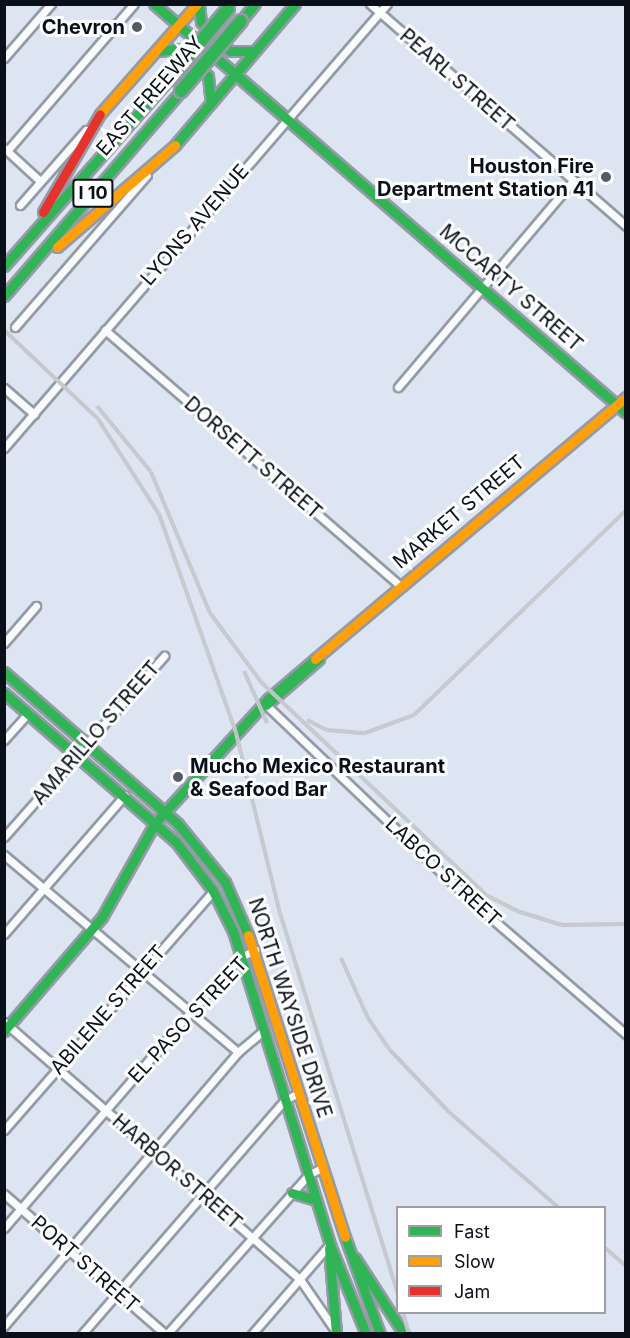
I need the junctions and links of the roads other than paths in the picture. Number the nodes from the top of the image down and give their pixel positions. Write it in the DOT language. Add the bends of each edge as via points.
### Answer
graph roads {
  1 [pos="51,4"];
  2 [pos="134,4"];
  3 [pos="154,4"];
  4 [pos="198,4"];
  5 [pos="255,4"];
  6 [pos="295,4"];
  7 [pos="370,4"];
  8 [pos="387,4"];
  9 [pos="231,7"];
  10 [pos="380,13"];
  11 [pos="179,26"];
  12 [pos="259,48"];
  13 [pos="153,55"];
  14 [pos="4,58"];
  15 [pos="235,74"];
  16 [pos="211,103"];
  17 [pos="100,114"];
  18 [pos="286,119"];
  19 [pos="175,145"];
  20 [pos="6,150"];
  21 [pos="40,181"];
  22 [pos="573,181"];
  23 [pos="20,204"];
  24 [pos="626,226"];
  25 [pos="5,266"];
  26 [pos="481,287"];
  27 [pos="4,296"];
  28 [pos="15,327"];
  29 [pos="105,330"];
  30 [pos="398,387"];
  31 [pos="4,388"];
  32 [pos="622,405"];
  33 [pos="34,414"];
  34 [pos="4,448"];
  35 [pos="401,586"];
  36 [pos="36,606"];
  37 [pos="4,643"];
  38 [pos="164,656"];
  39 [pos="4,672"];
  40 [pos="4,693"];
  41 [pos="266,705"];
  42 [pos="28,713"];
  43 [pos="4,740"];
  44 [pos="88,743"];
  45 [pos="78,754"];
  46 [pos="125,795"];
  47 [pos="165,811"];
  48 [pos="155,823"];
  49 [pos="4,837"];
  50 [pos="4,855"];
  51 [pos="44,889"];
  52 [pos="213,891"];
  53 [pos="92,929"];
  54 [pos="4,934"];
  55 [pos="255,950"];
  56 [pos="241,957"];
  57 [pos="141,971"];
  58 [pos="191,1011"];
  59 [pos="6,1026"];
  60 [pos="263,1031"];
  61 [pos="626,1034"];
  62 [pos="238,1052"];
  63 [pos="58,1068"];
  64 [pos="299,1093"];
  65 [pos="285,1100"];
  66 [pos="106,1110"];
  67 [pos="4,1130"];
  68 [pos="155,1152"];
  69 [pos="322,1168"];
  70 [pos="308,1175"];
  71 [pos="292,1192"];
  72 [pos="4,1194"];
  73 [pos="202,1195"];
  74 [pos="317,1201"];
  75 [pos="22,1208"];
  76 [pos="4,1228"];
  77 [pos="252,1237"];
  78 [pos="330,1245"];
  79 [pos="348,1247"];
  80 [pos="70,1250"];
  81 [pos="299,1278"];
  82 [pos="117,1293"];
  83 [pos="4,1326"];
  84 [pos="336,1333"];
  85 [pos="82,1334"];
  86 [pos="166,1334"];
  87 [pos="252,1334"];
  88 [pos="366,1334"];
  89 [pos="380,1334"];
  90 [pos="404,1334"];
  1 -- 14 [label="street"];
  2 -- 20 [label="street"];
  3 -- 11 [label="main road, MCCARTY STREET"];
  4 -- 11 [label="main road"];
  4 -- 12 [label="main road" via="201,22 230,51 246,55"];
  5 -- 27 [label="main road, EAST FREEWAY / I 10, bridge"];
  6 -- 12 [label="main road"];
  7 -- 10 [label="street, PEARL STREET"];
  8 -- 10 [label="street, LYONS AVENUE"];
  9 -- 25 [label="main road, EAST FREEWAY / I 10, bridge"];
  10 -- 18 [label="street, LYONS AVENUE"];
  10 -- 22 [label="street, PEARL STREET"];
  11 -- 13 [label="main road"];
  11 -- 15 [label="main road, MCCARTY STREET"];
  12 -- 15 [label="main road"];
  13 -- 16 [label="main road" via="165,47 177,49 208,76"];
  13 -- 17 [label="main road"];
  15 -- 16 [label="main road"];
  15 -- 18 [label="main road, MCCARTY STREET"];
  16 -- 19 [label="main road"];
  17 -- 21 [label="street"];
  17 -- 25 [label="main road" via="59,188"];
  18 -- 26 [label="main road, MCCARTY STREET"];
  18 -- 29 [label="street, LYONS AVENUE"];
  19 -- 27 [label="main road" via="84,220"];
  19 -- 28 [label="street"];
  20 -- 21 [label="street"];
  21 -- 23 [label="street"];
  22 -- 24 [label="street, PEARL STREET"];
  22 -- 26 [label="street"];
  26 -- 30 [label="street"];
  26 -- 32 [label="main road, MCCARTY STREET"];
  29 -- 33 [label="street, LYONS AVENUE"];
  29 -- 35 [label="street, DORSETT STREET"];
  31 -- 33 [label="street"];
  32 -- 35 [label="main road, MARKET STREET"];
  33 -- 34 [label="street, LYONS AVENUE"];
  35 -- 41 [label="main road, MARKET STREET"];
  36 -- 37 [label="street"];
  38 -- 44 [label="street, AMARILLO STREET"];
  39 -- 44 [label="main road, NORTH WAYSIDE DRIVE"];
  40 -- 42 [label="main road, NORTH WAYSIDE DRIVE"];
  41 -- 47 [label="main road, MARKET STREET"];
  41 -- 61 [label="street, LABCO STREET" via="470,900"];
  42 -- 43 [label="street"];
  42 -- 45 [label="main road, NORTH WAYSIDE DRIVE"];
  44 -- 45 [label="street, AMARILLO STREET"];
  44 -- 47 [label="main road, NORTH WAYSIDE DRIVE"];
  45 -- 46 [label="main road, NORTH WAYSIDE DRIVE"];
  45 -- 49 [label="street, AMARILLO STREET"];
  46 -- 48 [label="main road, NORTH WAYSIDE DRIVE"];
  46 -- 51 [label="street"];
  47 -- 48 [label="main road, MARKET STREET"];
  47 -- 55 [label="main road, NORTH WAYSIDE DRIVE" via="225,882"];
  48 -- 52 [label="main road, NORTH WAYSIDE DRIVE"];
  48 -- 53 [label="main road, MARKET STREET"];
  50 -- 51 [label="street"];
  51 -- 53 [label="street"];
  51 -- 54 [label="street"];
  52 -- 56 [label="main road, NORTH WAYSIDE DRIVE"];
  52 -- 57 [label="street, ABILENE STREET"];
  53 -- 57 [label="street"];
  53 -- 59 [label="main road, MARKET STREET"];
  55 -- 56 [label="street, EL PASO STREET"];
  55 -- 64 [label="main road, NORTH WAYSIDE DRIVE"];
  56 -- 58 [label="street, EL PASO STREET"];
  56 -- 60 [label="main road, NORTH WAYSIDE DRIVE"];
  57 -- 58 [label="street"];
  57 -- 63 [label="street, ABILENE STREET"];
  58 -- 62 [label="street"];
  58 -- 66 [label="street, EL PASO STREET"];
  59 -- 63 [label="street, HARBOR STREET"];
  60 -- 62 [label="street"];
  60 -- 65 [label="main road, NORTH WAYSIDE DRIVE"];
  62 -- 68 [label="street"];
  63 -- 66 [label="street, HARBOR STREET"];
  63 -- 67 [label="street, ABILENE STREET"];
  64 -- 65 [label="street"];
  64 -- 69 [label="main road, NORTH WAYSIDE DRIVE"];
  65 -- 70 [label="main road, NORTH WAYSIDE DRIVE"];
  65 -- 73 [label="street"];
  66 -- 68 [label="street, HARBOR STREET"];
  66 -- 75 [label="street, EL PASO STREET"];
  68 -- 73 [label="street, HARBOR STREET"];
  68 -- 80 [label="street"];
  69 -- 70 [label="street"];
  69 -- 79 [label="main road, NORTH WAYSIDE DRIVE"];
  70 -- 71 [label="street"];
  70 -- 74 [label="main road, NORTH WAYSIDE DRIVE"];
  71 -- 74 [label="main road" via="307,1193"];
  71 -- 77 [label="street"];
  72 -- 75 [label="street, PORT STREET"];
  73 -- 77 [label="street, HARBOR STREET"];
  73 -- 82 [label="street"];
  74 -- 78 [label="main road, NORTH WAYSIDE DRIVE"];
  75 -- 76 [label="street, EL PASO STREET"];
  75 -- 80 [label="street, PORT STREET"];
  77 -- 81 [label="street, HARBOR STREET"];
  77 -- 86 [label="street"];
  78 -- 81 [label="street"];
  78 -- 84 [label="main road"];
  78 -- 88 [label="main road, NORTH WAYSIDE DRIVE"];
  79 -- 89 [label="main road, NORTH WAYSIDE DRIVE"];
  79 -- 90 [label="main road"];
  80 -- 82 [label="street, PORT STREET"];
  80 -- 83 [label="street"];
  81 -- 84 [label="street, HARBOR STREET" via="320,1301"];
  81 -- 87 [label="street"];
  82 -- 85 [label="street"];
  82 -- 86 [label="street, PORT STREET"];
}
